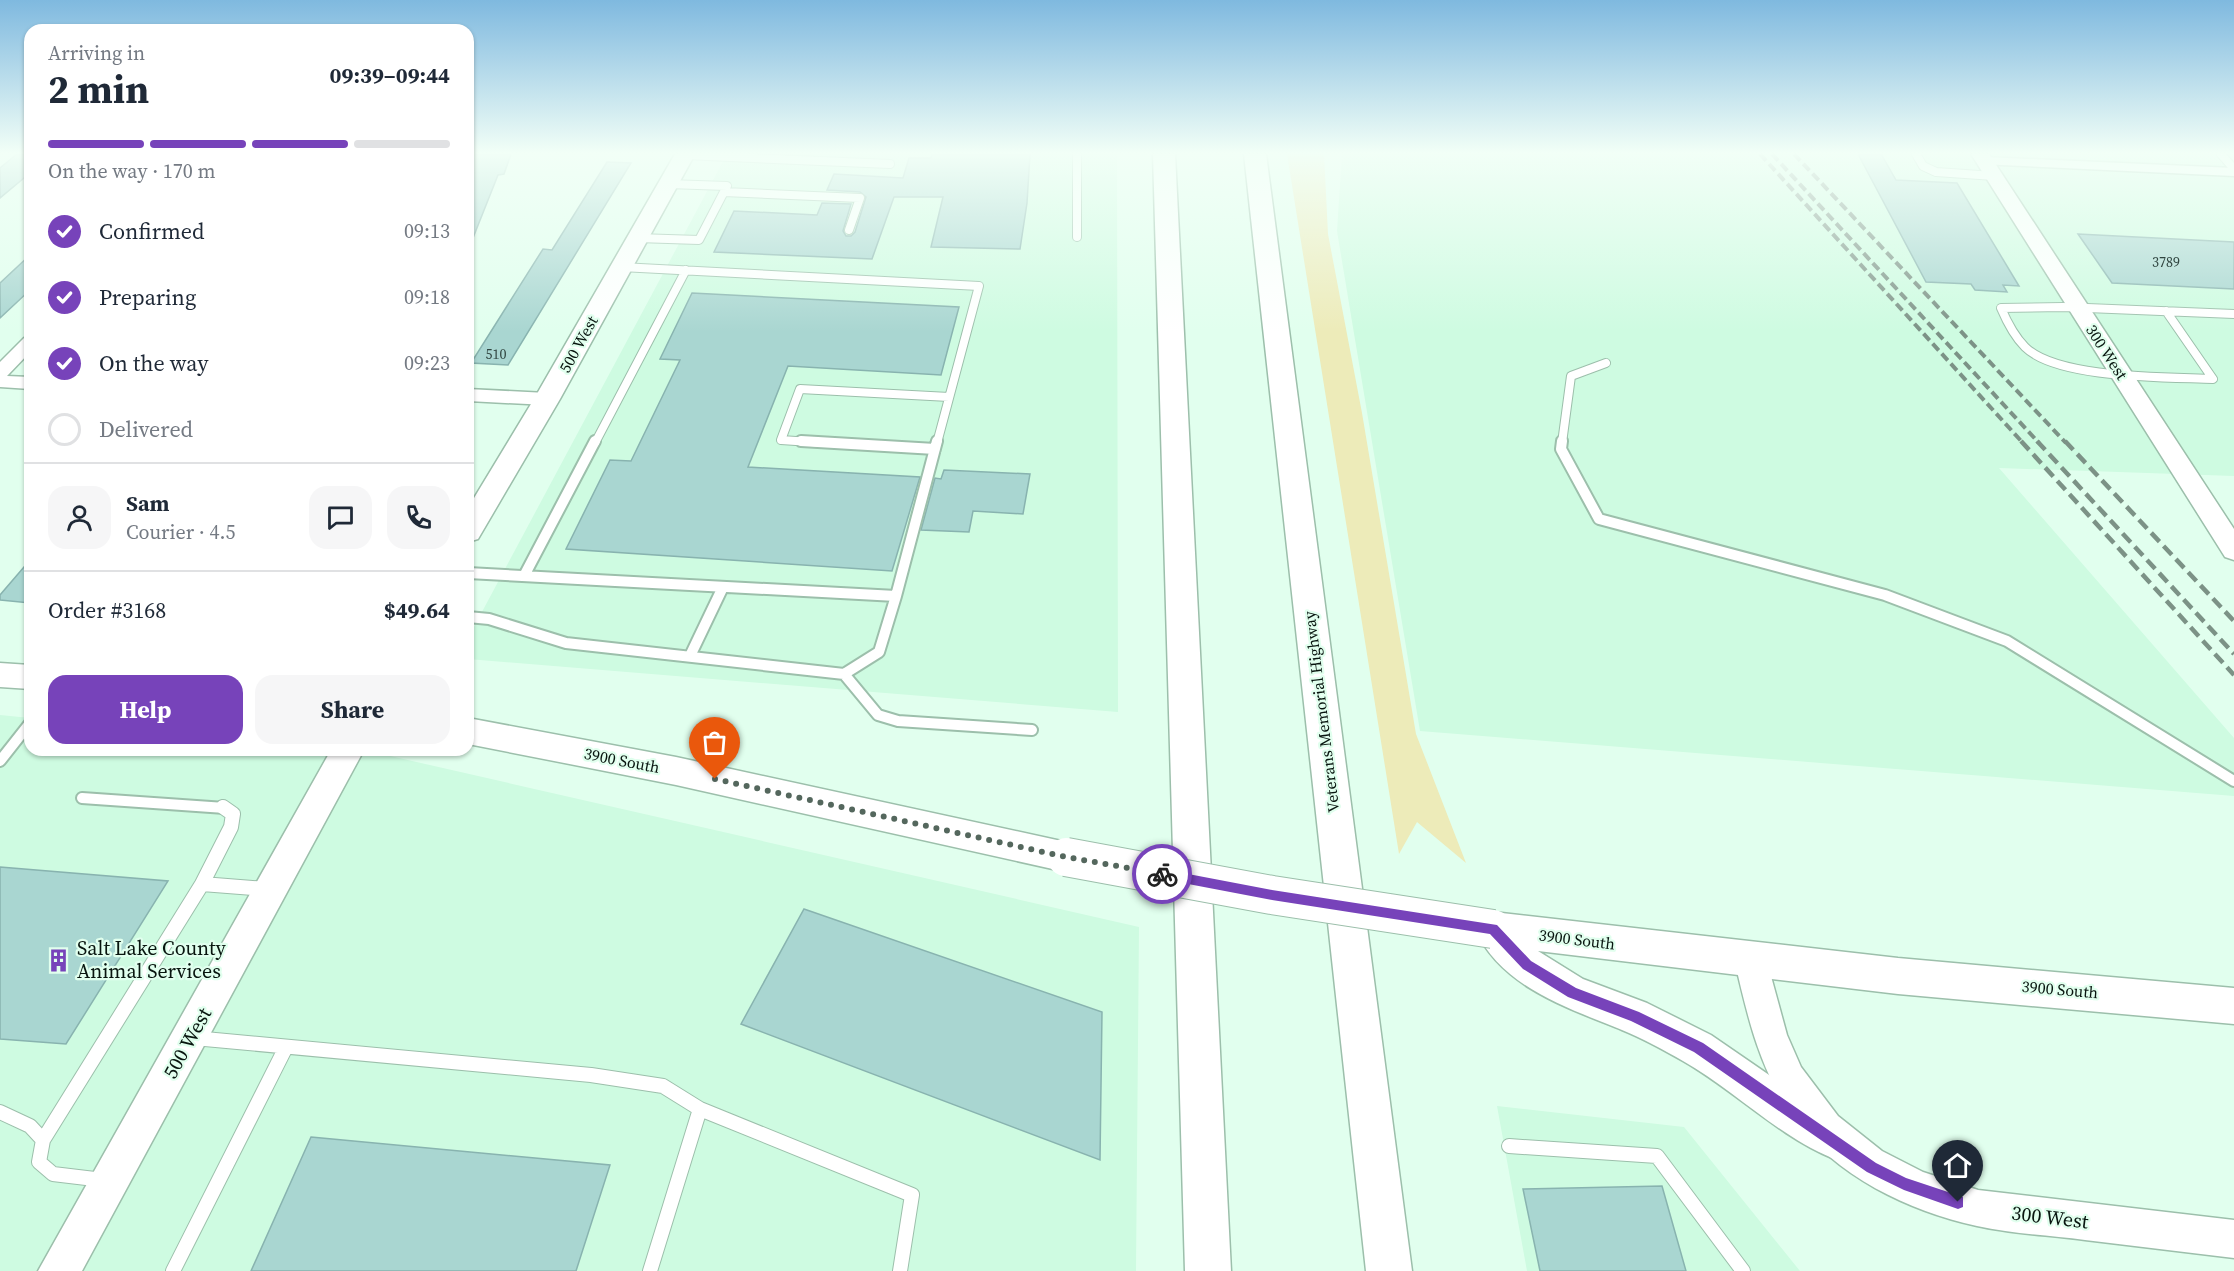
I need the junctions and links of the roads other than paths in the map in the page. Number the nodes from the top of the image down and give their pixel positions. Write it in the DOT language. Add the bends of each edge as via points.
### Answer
graph roads {
  1 [pos="651,213"];
  2 [pos="713,213"];
  3 [pos="855,213"];
  4 [pos="1077,213"];
  5 [pos="1166,213"];
  6 [pos="1262,213"];
  7 [pos="2018,213"];
  8 [pos="849,230"];
  9 [pos="1077,237"];
  10 [pos="637,238"];
  11 [pos="621,267"];
  12 [pos="686,270"];
  13 [pos="2078,306"];
  14 [pos="2166,311"];
  15 [pos="2234,314"];
  16 [pos="24,348"];
  17 [pos="1606,363"];
  18 [pos="0,372"];
  19 [pos="2122,375"];
  20 [pos="0,381"];
  21 [pos="24,383"];
  22 [pos="474,395"];
  23 [pos="949,398"];
  24 [pos="547,399"];
  25 [pos="935,449"];
  26 [pos="474,522"];
  27 [pos="2234,550"];
  28 [pos="474,573"];
  29 [pos="524,576"];
  30 [pos="723,587"];
  31 [pos="896,596"];
  32 [pos="474,618"];
  33 [pos="690,657"];
  34 [pos="844,674"];
  35 [pos="0,675"];
  36 [pos="24,677"];
  37 [pos="1032,730"];
  38 [pos="24,731"];
  39 [pos="474,732"];
  40 [pos="345,756"];
  41 [pos="0,761"];
  42 [pos="2234,781"];
  43 [pos="82,798"];
  44 [pos="202,884"];
  45 [pos="272,890"];
  46 [pos="1493,929"];
  47 [pos="1750,958"];
  48 [pos="2234,1006"];
  49 [pos="190,1038"];
  50 [pos="286,1047"];
  51 [pos="700,1109"];
  52 [pos="0,1112"];
  53 [pos="1832,1138"];
  54 [pos="43,1140"];
  55 [pos="1509,1146"];
  56 [pos="110,1180"];
  57 [pos="2234,1239"];
  58 [pos="59,1271"];
  59 [pos="173,1271"];
  60 [pos="650,1271"];
  61 [pos="900,1271"];
  62 [pos="1208,1271"];
  63 [pos="1389,1271"];
  64 [pos="1743,1271"];
  1 -- 10 [label="main road, 500 West"];
  2 -- 10 [label="lane" via="699,240"];
  3 -- 8 [label="lane"];
  4 -- 9 [label="lane"];
  5 -- 62 [label="highway"];
  6 -- 63 [label="highway, Veterans Memorial Highway"];
  7 -- 13 [label="street, 300 West"];
  10 -- 11 [label="main road, 500 West"];
  11 -- 12 [label="lane"];
  11 -- 24 [label="main road, 500 West"];
  12 -- 23 [label="lane" via="979,286"];
  12 -- 29 [label="lane"];
  13 -- 14 [label="lane"];
  13 -- 19 [label="street, 300 West"];
  13 -- 19 [label="lane" via="2003,306 2002,312 2025,348 2035,356 2051,363"];
  14 -- 15 [label="lane"];
  14 -- 19 [label="lane" via="2213,379"];
  16 -- 18 [label="street"];
  17 -- 42 [label="lane" via="1571,376 1561,449 1599,519 1885,596 2007,641"];
  19 -- 27 [label="street, 300 West"];
  20 -- 21 [label="street"];
  22 -- 24 [label="street"];
  23 -- 25 [label="lane"];
  23 -- 25 [label="lane" via="800,389 781,440"];
  24 -- 26 [label="main road, 500 West"];
  25 -- 31 [label="lane"];
  28 -- 29 [label="lane"];
  29 -- 30 [label="lane"];
  30 -- 31 [label="lane"];
  30 -- 33 [label="lane"];
  31 -- 34 [label="lane" via="879,652"];
  32 -- 33 [label="lane" via="566,643"];
  33 -- 34 [label="lane"];
  34 -- 37 [label="lane" via="878,715 898,721"];
  35 -- 36 [label="main road"];
  38 -- 41 [label="lane"];
  39 -- 46 [label="main road, 3900 South, bridge" via="676,771 1066,857 1272,895"];
  40 -- 45 [label="main road, 500 West"];
  43 -- 44 [label="lane" via="222,806 233,814 231,827"];
  44 -- 45 [label="lane"];
  44 -- 54 [label="lane"];
  45 -- 49 [label="main road, 500 West"];
  46 -- 47 [label="main road, 3900 South"];
  46 -- 53 [label="main road" via="1527,965 1572,993 1634,1016 1698,1048"];
  47 -- 48 [label="main road, 3900 South" via="1898,976"];
  47 -- 53 [label="street, 300 West" via="1771,1036 1788,1079"];
  49 -- 50 [label="lane"];
  49 -- 56 [label="main road, 500 West"];
  50 -- 51 [label="lane" via="591,1075 663,1086"];
  50 -- 59 [label="lane"];
  51 -- 60 [label="lane"];
  51 -- 61 [label="lane" via="912,1195"];
  52 -- 54 [label="lane" via="30,1126"];
  53 -- 57 [label="street, 300 West" via="1872,1168 1904,1184 1978,1208"];
  54 -- 56 [label="lane" via="39,1162 53,1174"];
  55 -- 64 [label="lane" via="1658,1156"];
  56 -- 58 [label="main road, 500 West"];
}
